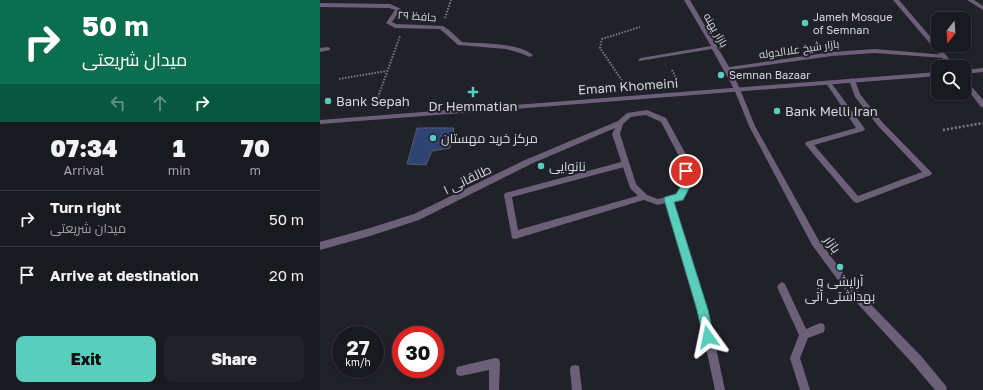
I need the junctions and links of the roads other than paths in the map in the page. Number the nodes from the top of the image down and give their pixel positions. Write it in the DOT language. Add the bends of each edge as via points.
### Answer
graph roads {
  1 [pos="395,0"];
  2 [pos="687,0"];
  3 [pos="896,0"];
  4 [pos="970,0"];
  5 [pos="320,5"];
  6 [pos="390,6"];
  7 [pos="983,8"];
  8 [pos="714,47"];
  9 [pos="328,49"];
  10 [pos="320,50"];
  11 [pos="530,55"];
  12 [pos="944,56"];
  13 [pos="641,60"];
  14 [pos="947,60"];
  15 [pos="727,69"];
  16 [pos="983,70"];
  17 [pos="971,71"];
  18 [pos="931,74"];
  19 [pos="852,80"];
  20 [pos="828,82"];
  21 [pos="737,89"];
  22 [pos="971,89"];
  23 [pos="983,105"];
  24 [pos="320,122"];
  25 [pos="620,123"];
  26 [pos="626,164"];
  27 [pos="644,198"];
  28 [pos="669,199"];
  29 [pos="320,246"];
  30 [pos="782,287"];
  31 [pos="820,328"];
  32 [pos="804,335"];
  33 [pos="575,370"];
  34 [pos="461,371"];
  35 [pos="494,390"];
  36 [pos="577,390"];
  37 [pos="720,390"];
  38 [pos="805,390"];
  39 [pos="942,390"];
  1 -- 6 [label="street"];
  2 -- 8 [label="street, بازار پهنه"];
  3 -- 12 [label="street"];
  4 -- 7 [label="street"];
  5 -- 6 [label="street, حافظ ۲۹"];
  6 -- 11 [label="street, حافظ ۲۹" via="398,9 389,23 396,26 441,27 460,44 508,48"];
  8 -- 13 [label="street"];
  8 -- 15 [label="street, بازار پهنه"];
  9 -- 10 [label="street"];
  12 -- 14 [label="street"];
  12 -- 15 [label="street, بازار شیخ علاالدوله" via="875,51 832,54"];
  15 -- 21 [label="street"];
  16 -- 17 [label="street"];
  18 -- 19 [label="street, Emam Khomeini"];
  19 -- 20 [label="street, Emam Khomeini"];
  19 -- 20 [label="street" via="856,95 928,174 857,200 809,144 861,129"];
  20 -- 21 [label="street, Emam Khomeini"];
  21 -- 24 [label="street, Emam Khomeini"];
  21 -- 39 [label="street, بازار" via="752,126 815,242 849,288"];
  22 -- 23 [label="street"];
  25 -- 26 [label="street" via="616,134"];
  25 -- 28 [label="street" via="630,115 647,112 664,120 685,160 688,183 679,197"];
  25 -- 29 [label="street, طالقانی ۱" via="528,162 416,217"];
  26 -- 27 [label="street" via="633,186"];
  26 -- 27 [label="street" via="508,195 515,235"];
  27 -- 28 [label="street" via="658,202"];
  28 -- 37 [label="street" via="703,310"];
  30 -- 32 [label="street"];
  31 -- 32 [label="street"];
  32 -- 38 [label="street" via="795,358"];
  33 -- 36 [label="street"];
  34 -- 35 [label="street" via="495,363"];
}
